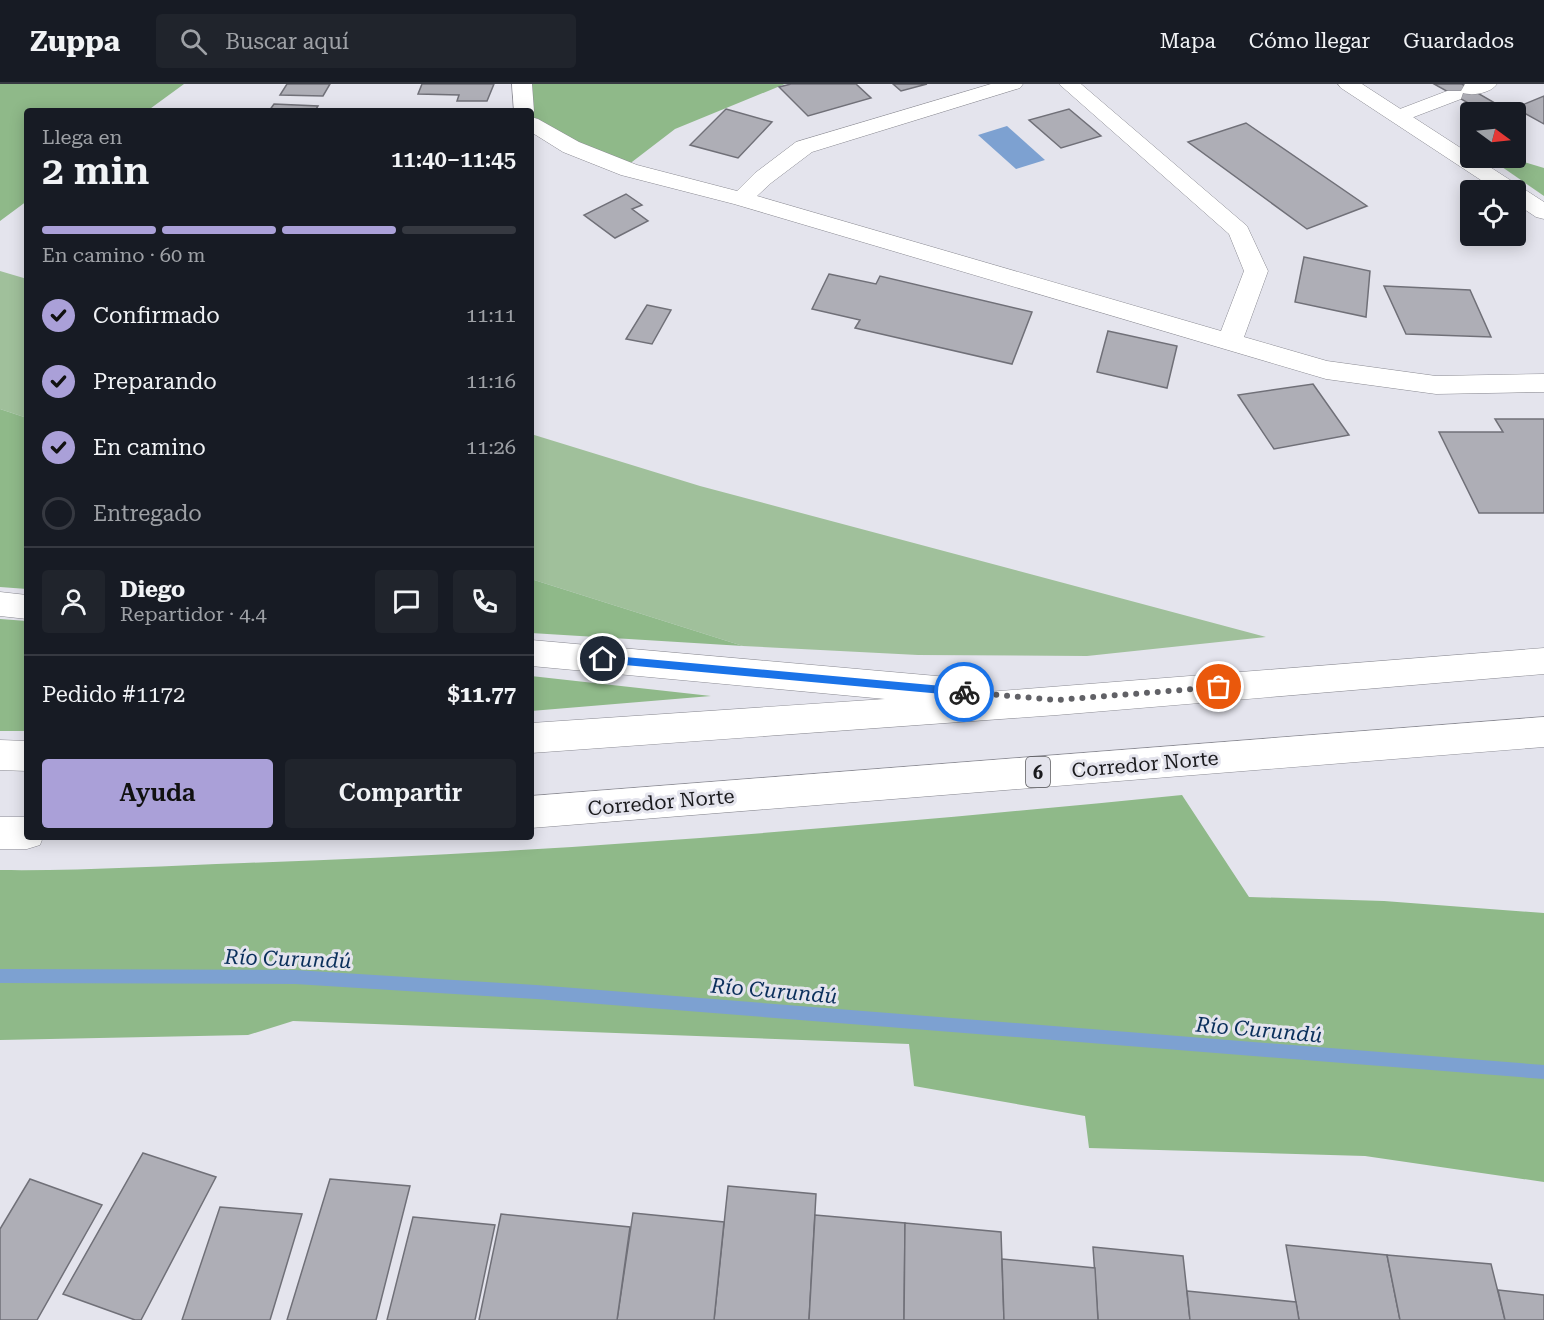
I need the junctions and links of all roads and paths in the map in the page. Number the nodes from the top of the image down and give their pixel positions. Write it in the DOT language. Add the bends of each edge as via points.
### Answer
graph roads {
  1 [pos="522,84"];
  2 [pos="1013,84"];
  3 [pos="1069,84"];
  4 [pos="1348,84"];
  5 [pos="1471,89"];
  6 [pos="524,108"];
  7 [pos="1399,116"];
  8 [pos="534,125"];
  9 [pos="1496,180"];
  10 [pos="742,199"];
  11 [pos="1526,200"];
  12 [pos="1544,212"];
  13 [pos="1229,343"];
  14 [pos="1544,383"];
  15 [pos="0,604"];
  16 [pos="24,607"];
  17 [pos="534,653"];
  18 [pos="1544,661"];
  19 [pos="1057,700"];
  20 [pos="1544,732"];
  21 [pos="534,738"];
  22 [pos="0,755"];
  23 [pos="24,756"];
  24 [pos="534,812"];
  25 [pos="0,833"];
  26 [pos="24,833"];
  1 -- 6 [label="main road"];
  2 -- 10 [label="main road" via="804,147"];
  3 -- 13 [label="main road" via="1239,231 1256,271"];
  4 -- 7 [label="main road"];
  5 -- 7 [label="main road"];
  7 -- 9 [label="main road"];
  8 -- 10 [label="main road" via="571,147 629,170"];
  10 -- 13 [label="main road"];
  11 -- 12 [label="main road"];
  13 -- 14 [label="main road" via="1326,370 1436,385"];
  15 -- 16 [label="main road"];
  17 -- 19 [label="main road"];
  18 -- 19 [label="main road"];
  19 -- 21 [label="main road"];
  20 -- 24 [label="main road, Corredor Norte / 6"];
  22 -- 23 [label="main road"];
  25 -- 26 [label="main road"];
}
